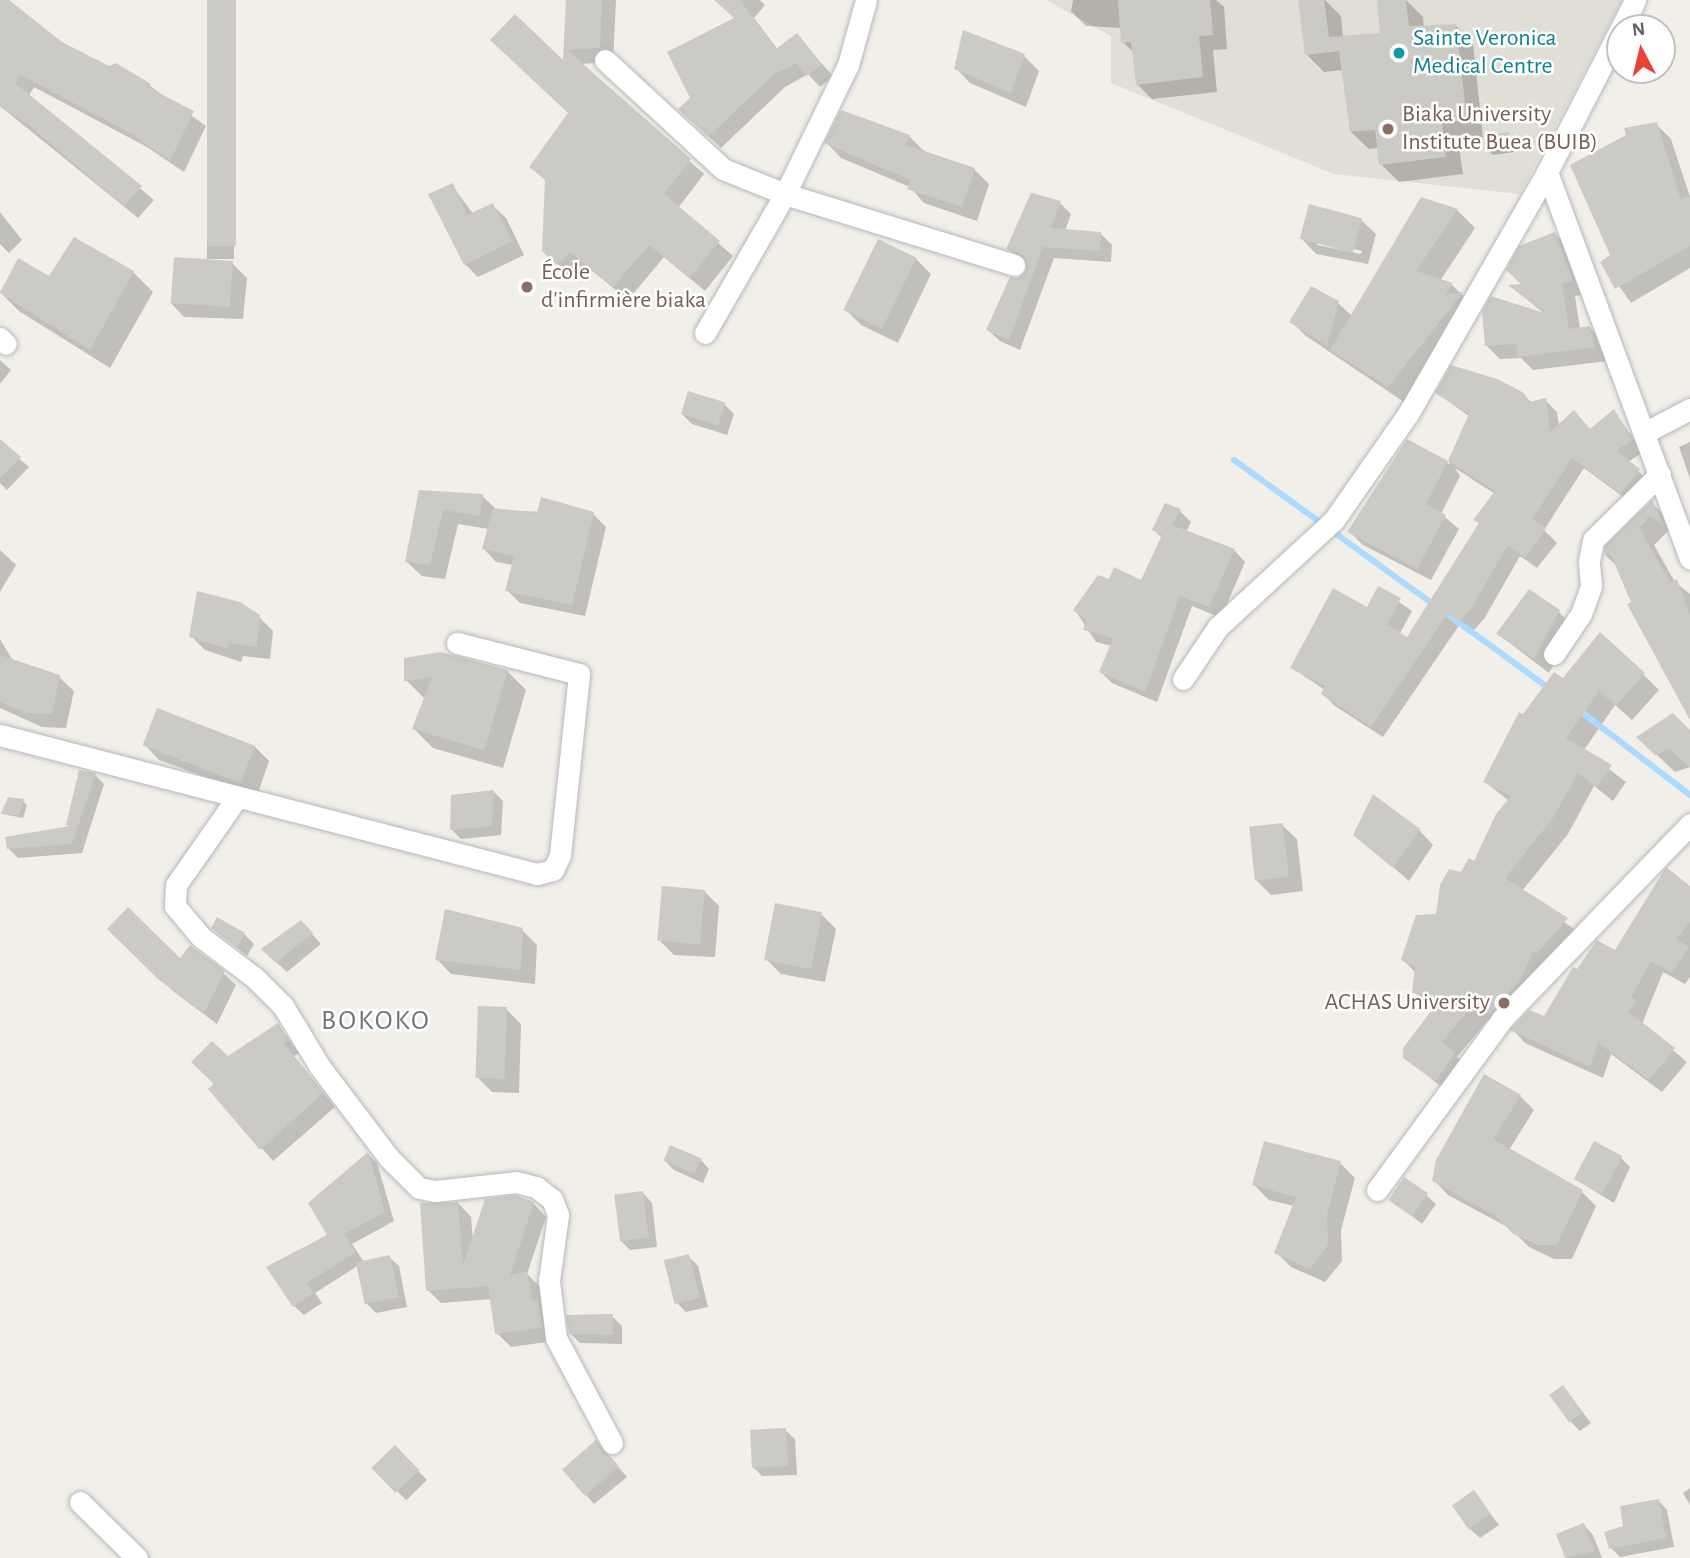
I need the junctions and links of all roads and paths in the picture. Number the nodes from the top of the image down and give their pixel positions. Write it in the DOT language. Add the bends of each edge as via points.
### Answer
graph roads {
  1 [pos="866,0"];
  2 [pos="1606,58"];
  3 [pos="605,60"];
  4 [pos="1547,172"];
  5 [pos="785,194"];
  6 [pos="1014,265"];
  7 [pos="705,334"];
  8 [pos="1690,409"];
  9 [pos="1644,433"];
  10 [pos="1660,474"];
  11 [pos="1690,558"];
  12 [pos="457,643"];
  13 [pos="1554,654"];
  14 [pos="1183,679"];
  15 [pos="0,735"];
  16 [pos="236,799"];
  17 [pos="1690,824"];
  18 [pos="1377,1190"];
  19 [pos="612,1443"];
  20 [pos="80,1502"];
  21 [pos="137,1558"];
  1 -- 5 [label="street" via="848,65"];
  2 -- 4 [label="street"];
  3 -- 5 [label="street" via="723,169"];
  4 -- 9 [label="street"];
  4 -- 14 [label="street" via="1408,414 1334,520 1218,627"];
  5 -- 6 [label="street"];
  5 -- 7 [label="street"];
  8 -- 9 [label="street"];
  9 -- 10 [label="street"];
  10 -- 11 [label="street"];
  10 -- 13 [label="street" via="1593,540 1591,586 1581,614"];
  12 -- 16 [label="street" via="579,674 560,855 553,870 537,874"];
  15 -- 16 [label="street"];
  16 -- 19 [label="street" via="176,884 175,906 201,937 283,1006 320,1067 381,1148 419,1188 435,1191 516,1182 536,1187 552,1199 558,1215 549,1281 556,1338"];
  17 -- 18 [label="street" via="1502,1019"];
  20 -- 21 [label="street"];
}
